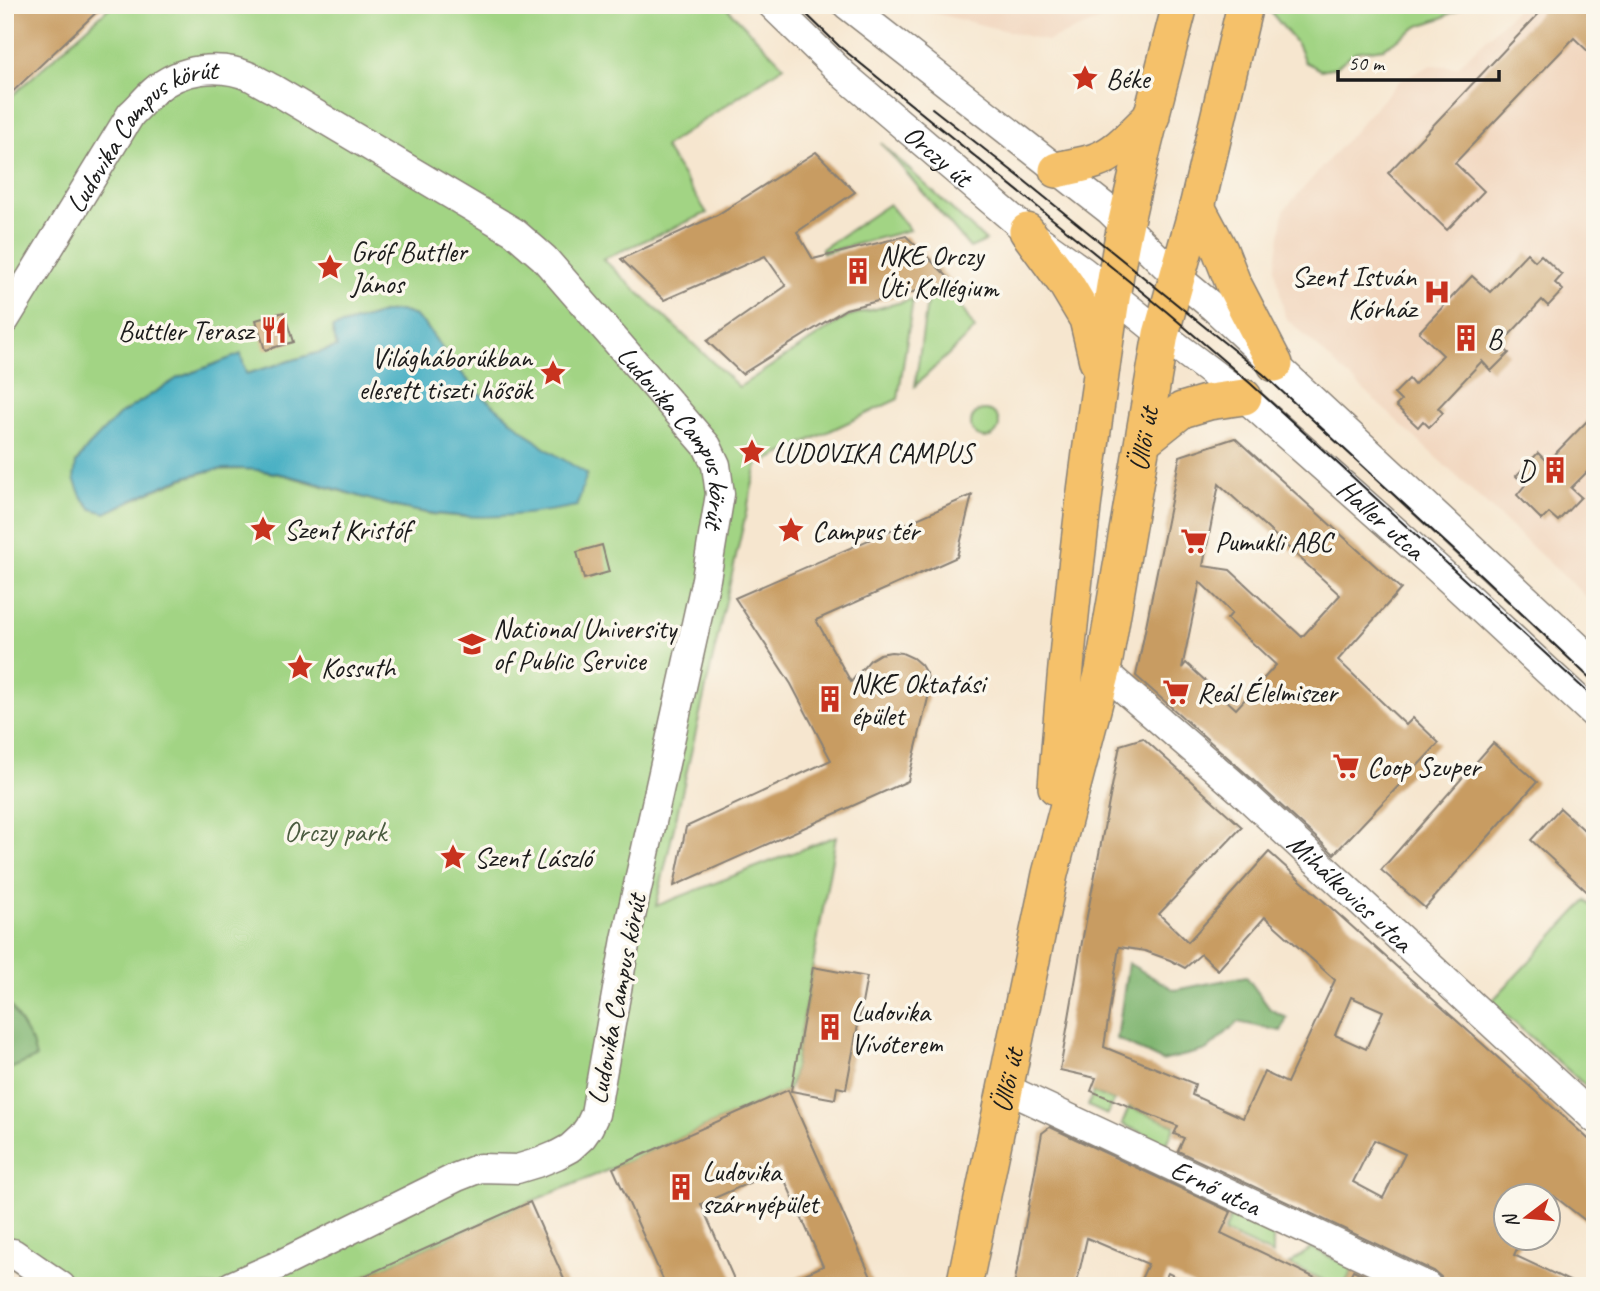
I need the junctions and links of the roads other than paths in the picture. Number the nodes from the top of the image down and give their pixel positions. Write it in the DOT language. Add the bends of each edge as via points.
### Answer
graph roads {
  1 [pos="772,5"];
  2 [pos="846,5"];
  3 [pos="1180,5"];
  4 [pos="1245,5"];
  5 [pos="1152,116"];
  6 [pos="1057,170"];
  7 [pos="1197,207"];
  8 [pos="1125,226"];
  9 [pos="1027,231"];
  10 [pos="1177,277"];
  11 [pos="1112,294"];
  12 [pos="5,320"];
  13 [pos="1161,334"];
  14 [pos="1275,364"];
  15 [pos="1101,375"];
  16 [pos="1244,397"];
  17 [pos="1143,441"];
  18 [pos="1595,663"];
  19 [pos="1103,671"];
  20 [pos="1595,715"];
  21 [pos="1050,874"];
  22 [pos="1005,1088"];
  23 [pos="1595,1119"];
  24 [pos="13,1253"];
  25 [pos="61,1286"];
  26 [pos="231,1286"];
  27 [pos="964,1286"];
  28 [pos="1427,1286"];
  1 -- 9 [label="street, Orczy út" via="845,76"];
  2 -- 6 [label="street"];
  3 -- 5 [label="main road, Üllői út"];
  4 -- 7 [label="main road, Üllői út"];
  5 -- 6 [label="main road" via="1121,146 1096,161"];
  5 -- 8 [label="main road, Üllői út"];
  6 -- 8 [label="street"];
  7 -- 10 [label="main road, Üllői út"];
  7 -- 14 [label="main road"];
  8 -- 10 [label="street, Haller utca"];
  8 -- 11 [label="main road, Üllői út"];
  9 -- 11 [label="street, Orczy út"];
  9 -- 15 [label="main road" via="1087,319"];
  10 -- 13 [label="main road, Üllői út"];
  10 -- 14 [label="street, Haller utca"];
  11 -- 13 [label="street, Orczy út"];
  11 -- 15 [label="main road, Üllői út"];
  12 -- 26 [label="street, Ludovika Campus körút" via="131,114 172,79 192,71 228,70 250,76 514,232 544,258 707,446 716,465 720,494 706,579 589,1127 557,1155 517,1169 487,1167 469,1172"];
  13 -- 16 [label="street, Haller utca"];
  13 -- 17 [label="main road, Üllői út"];
  14 -- 18 [label="street, Haller utca"];
  15 -- 21 [label="main road, Üllői út" via="1064,679"];
  16 -- 17 [label="main road" via="1182,410"];
  16 -- 20 [label="street, Haller utca"];
  17 -- 19 [label="main road, Üllői út"];
  19 -- 21 [label="main road, Üllői út"];
  19 -- 23 [label="street, Mihálkovics utca" via="1240,790"];
  21 -- 22 [label="main road, Üllői út"];
  22 -- 27 [label="main road, Üllői út"];
  22 -- 28 [label="street, Ernő utca"];
  24 -- 25 [label="street"];
}
